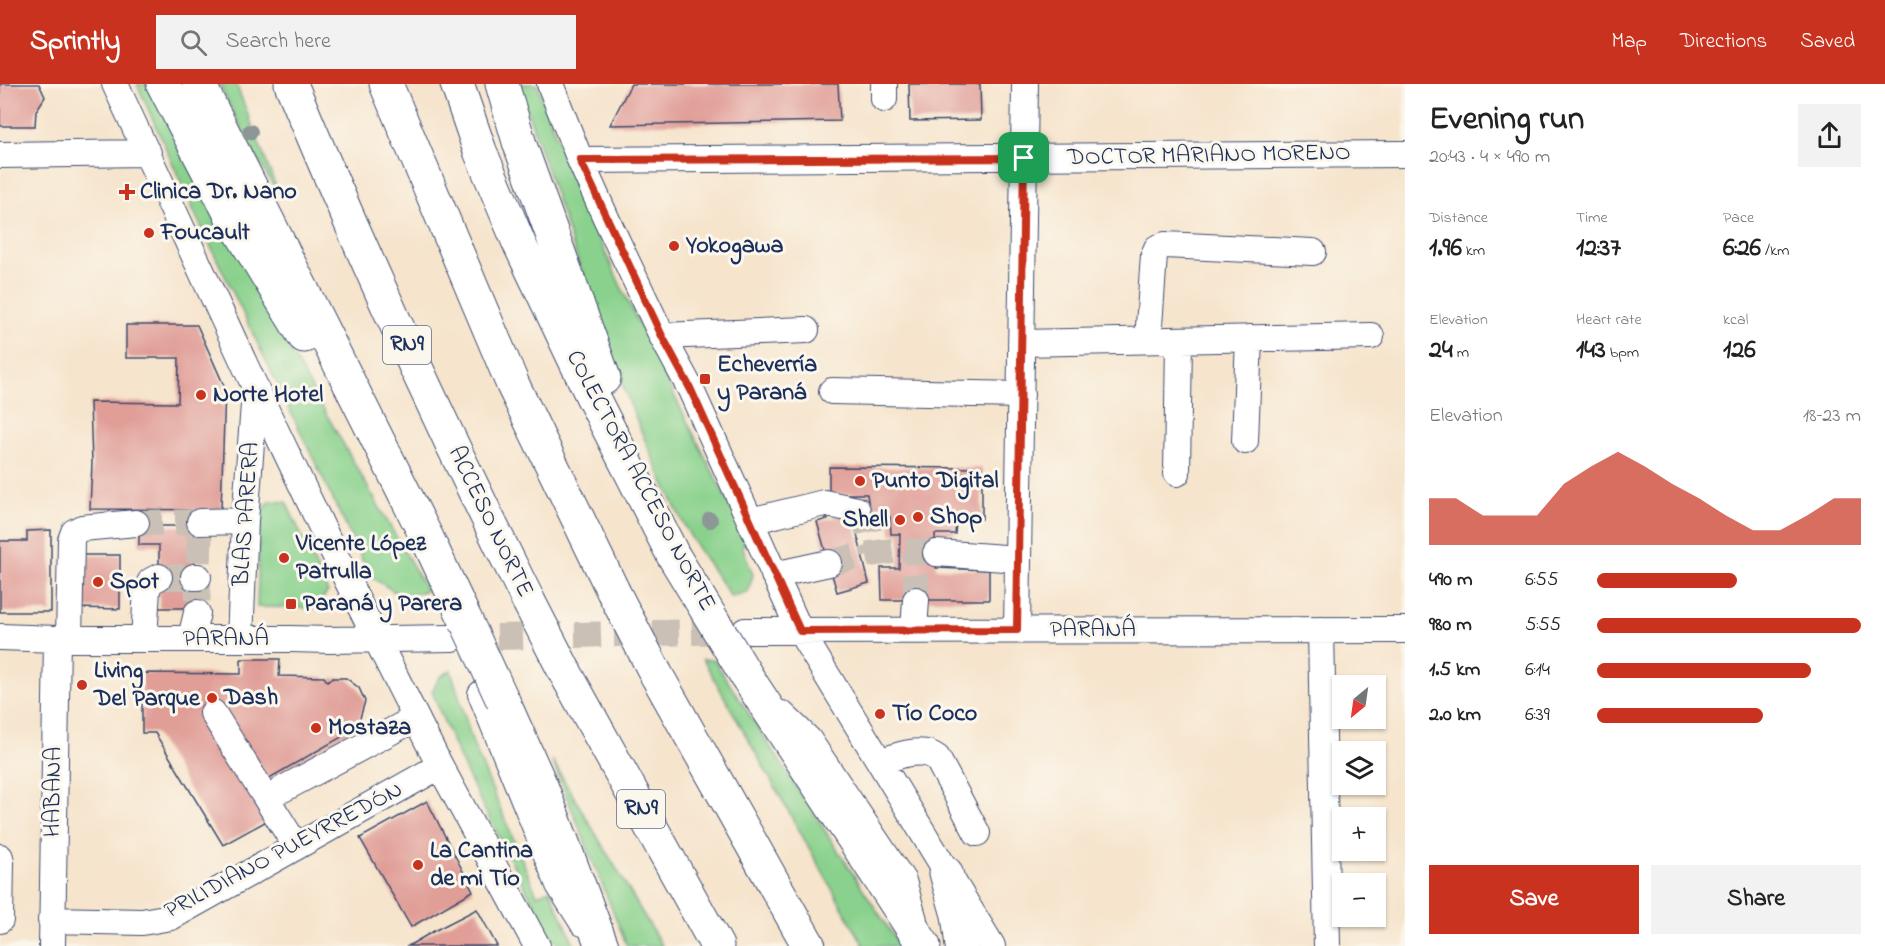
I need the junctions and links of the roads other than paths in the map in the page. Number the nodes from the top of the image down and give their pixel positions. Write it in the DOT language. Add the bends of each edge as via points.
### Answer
graph roads {
  1 [pos="116,84"];
  2 [pos="163,84"];
  3 [pos="199,84"];
  4 [pos="291,84"];
  5 [pos="386,84"];
  6 [pos="457,84"];
  7 [pos="502,84"];
  8 [pos="550,84"];
  9 [pos="1025,84"];
  10 [pos="148,153"];
  11 [pos="1405,154"];
  12 [pos="0,155"];
  13 [pos="1024,158"];
  14 [pos="580,160"];
  15 [pos="1313,252"];
  16 [pos="806,330"];
  17 [pos="662,336"];
  18 [pos="1371,336"];
  19 [pos="1249,339"];
  20 [pos="1148,340"];
  21 [pos="1179,340"];
  22 [pos="1021,343"];
  23 [pos="256,389"];
  24 [pos="832,391"];
  25 [pos="1021,395"];
  26 [pos="1245,441"];
  27 [pos="1177,473"];
  28 [pos="857,510"];
  29 [pos="245,520"];
  30 [pos="750,520"];
  31 [pos="200,522"];
  32 [pos="136,523"];
  33 [pos="429,542"];
  34 [pos="671,551"];
  35 [pos="936,553"];
  36 [pos="1018,559"];
  37 [pos="829,563"];
  38 [pos="774,575"];
  39 [pos="159,577"];
  40 [pos="916,600"];
  41 [pos="197,613"];
  42 [pos="914,630"];
  43 [pos="1017,630"];
  44 [pos="1321,630"];
  45 [pos="1405,630"];
  46 [pos="745,631"];
  47 [pos="800,631"];
  48 [pos="0,637"];
  49 [pos="191,638"];
  50 [pos="452,638"];
  51 [pos="63,639"];
  52 [pos="144,639"];
  53 [pos="240,639"];
  54 [pos="376,639"];
  55 [pos="492,697"];
  56 [pos="213,713"];
  57 [pos="416,718"];
  58 [pos="879,762"];
  59 [pos="440,766"];
  60 [pos="283,789"];
  61 [pos="977,833"];
  62 [pos="296,846"];
  63 [pos="0,857"];
  64 [pos="946,873"];
  65 [pos="0,920"];
  66 [pos="51,920"];
  67 [pos="921,941"];
  68 [pos="52,946"];
  69 [pos="537,946"];
  70 [pos="597,946"];
  71 [pos="602,946"];
  72 [pos="717,946"];
  73 [pos="809,946"];
  74 [pos="962,946"];
  75 [pos="992,946"];
  76 [pos="1327,946"];
  1 -- 10 [label="street, BLAS PARERA"];
  2 -- 33 [label="highway" via="234,221"];
  3 -- 33 [label="highway"];
  4 -- 72 [label="highway, ACCESO NORTE / RN9, bridge" via="423,381 529,602"];
  5 -- 73 [label="highway, bridge" via="513,385 613,591"];
  6 -- 34 [label="highway, COLECTORA ACCESO NORTE" via="519,243"];
  7 -- 34 [label="highway" via="520,146"];
  8 -- 14 [label="street"];
  9 -- 13 [label="street"];
  10 -- 12 [label="street"];
  10 -- 23 [label="street, BLAS PARERA"];
  11 -- 13 [label="street, DOCTOR MARIANO MORENO"];
  13 -- 14 [label="street, DOCTOR MARIANO MORENO"];
  13 -- 22 [label="street"];
  14 -- 17 [label="street"];
  15 -- 20 [label="street" via="1165,245 1157,248"];
  16 -- 17 [label="street"];
  17 -- 30 [label="street"];
  18 -- 19 [label="street"];
  19 -- 21 [label="street"];
  19 -- 26 [label="street"];
  20 -- 21 [label="street"];
  20 -- 22 [label="street"];
  21 -- 27 [label="street"];
  22 -- 25 [label="street"];
  23 -- 29 [label="street, BLAS PARERA"];
  23 -- 54 [label="street, BLAS PARERA"];
  24 -- 25 [label="street"];
  25 -- 36 [label="street"];
  28 -- 30 [label="street" via="824,503"];
  29 -- 31 [label="street"];
  29 -- 53 [label="street, BLAS PARERA"];
  30 -- 38 [label="street"];
  32 -- 51 [label="street, HABANA" via="74,532"];
  33 -- 55 [label="highway, bridge"];
  34 -- 67 [label="highway, COLECTORA ACCESO NORTE, bridge" via="749,681"];
  35 -- 36 [label="street"];
  36 -- 43 [label="street"];
  37 -- 38 [label="street"];
  38 -- 47 [label="street"];
  39 -- 52 [label="street" via="147,589"];
  40 -- 42 [label="street"];
  41 -- 49 [label="street"];
  42 -- 43 [label="street, PARANÁ"];
  42 -- 47 [label="street, PARANÁ"];
  43 -- 44 [label="street, PARANÁ"];
  44 -- 45 [label="street, PARANÁ"];
  44 -- 76 [label="street"];
  46 -- 47 [label="street, PARANÁ"];
  47 -- 58 [label="street"];
  48 -- 51 [label="street, PARANÁ"];
  49 -- 52 [label="street, PARANÁ"];
  49 -- 53 [label="street, PARANÁ"];
  50 -- 54 [label="street, PARANÁ"];
  51 -- 52 [label="street, PARANÁ"];
  51 -- 66 [label="street, HABANA"];
  53 -- 54 [label="street, PARANÁ"];
  54 -- 57 [label="street, BLAS PARERA"];
  55 -- 70 [label="street" via="559,885"];
  55 -- 71 [label="highway" via="542,788"];
  56 -- 62 [label="street"];
  57 -- 59 [label="street, BLAS PARERA"];
  57 -- 60 [label="street"];
  58 -- 61 [label="street" via="903,754 933,755"];
  58 -- 64 [label="street"];
  59 -- 62 [label="street, PRILIDIANO PUEYRREDÓN"];
  59 -- 69 [label="street, BLAS PARERA"];
  62 -- 66 [label="street, PRILIDIANO PUEYRREDÓN" via="171,916 142,922"];
  63 -- 65 [label="street"];
  64 -- 74 [label="highway"];
  64 -- 75 [label="street"];
  66 -- 68 [label="street, HABANA"];
}
